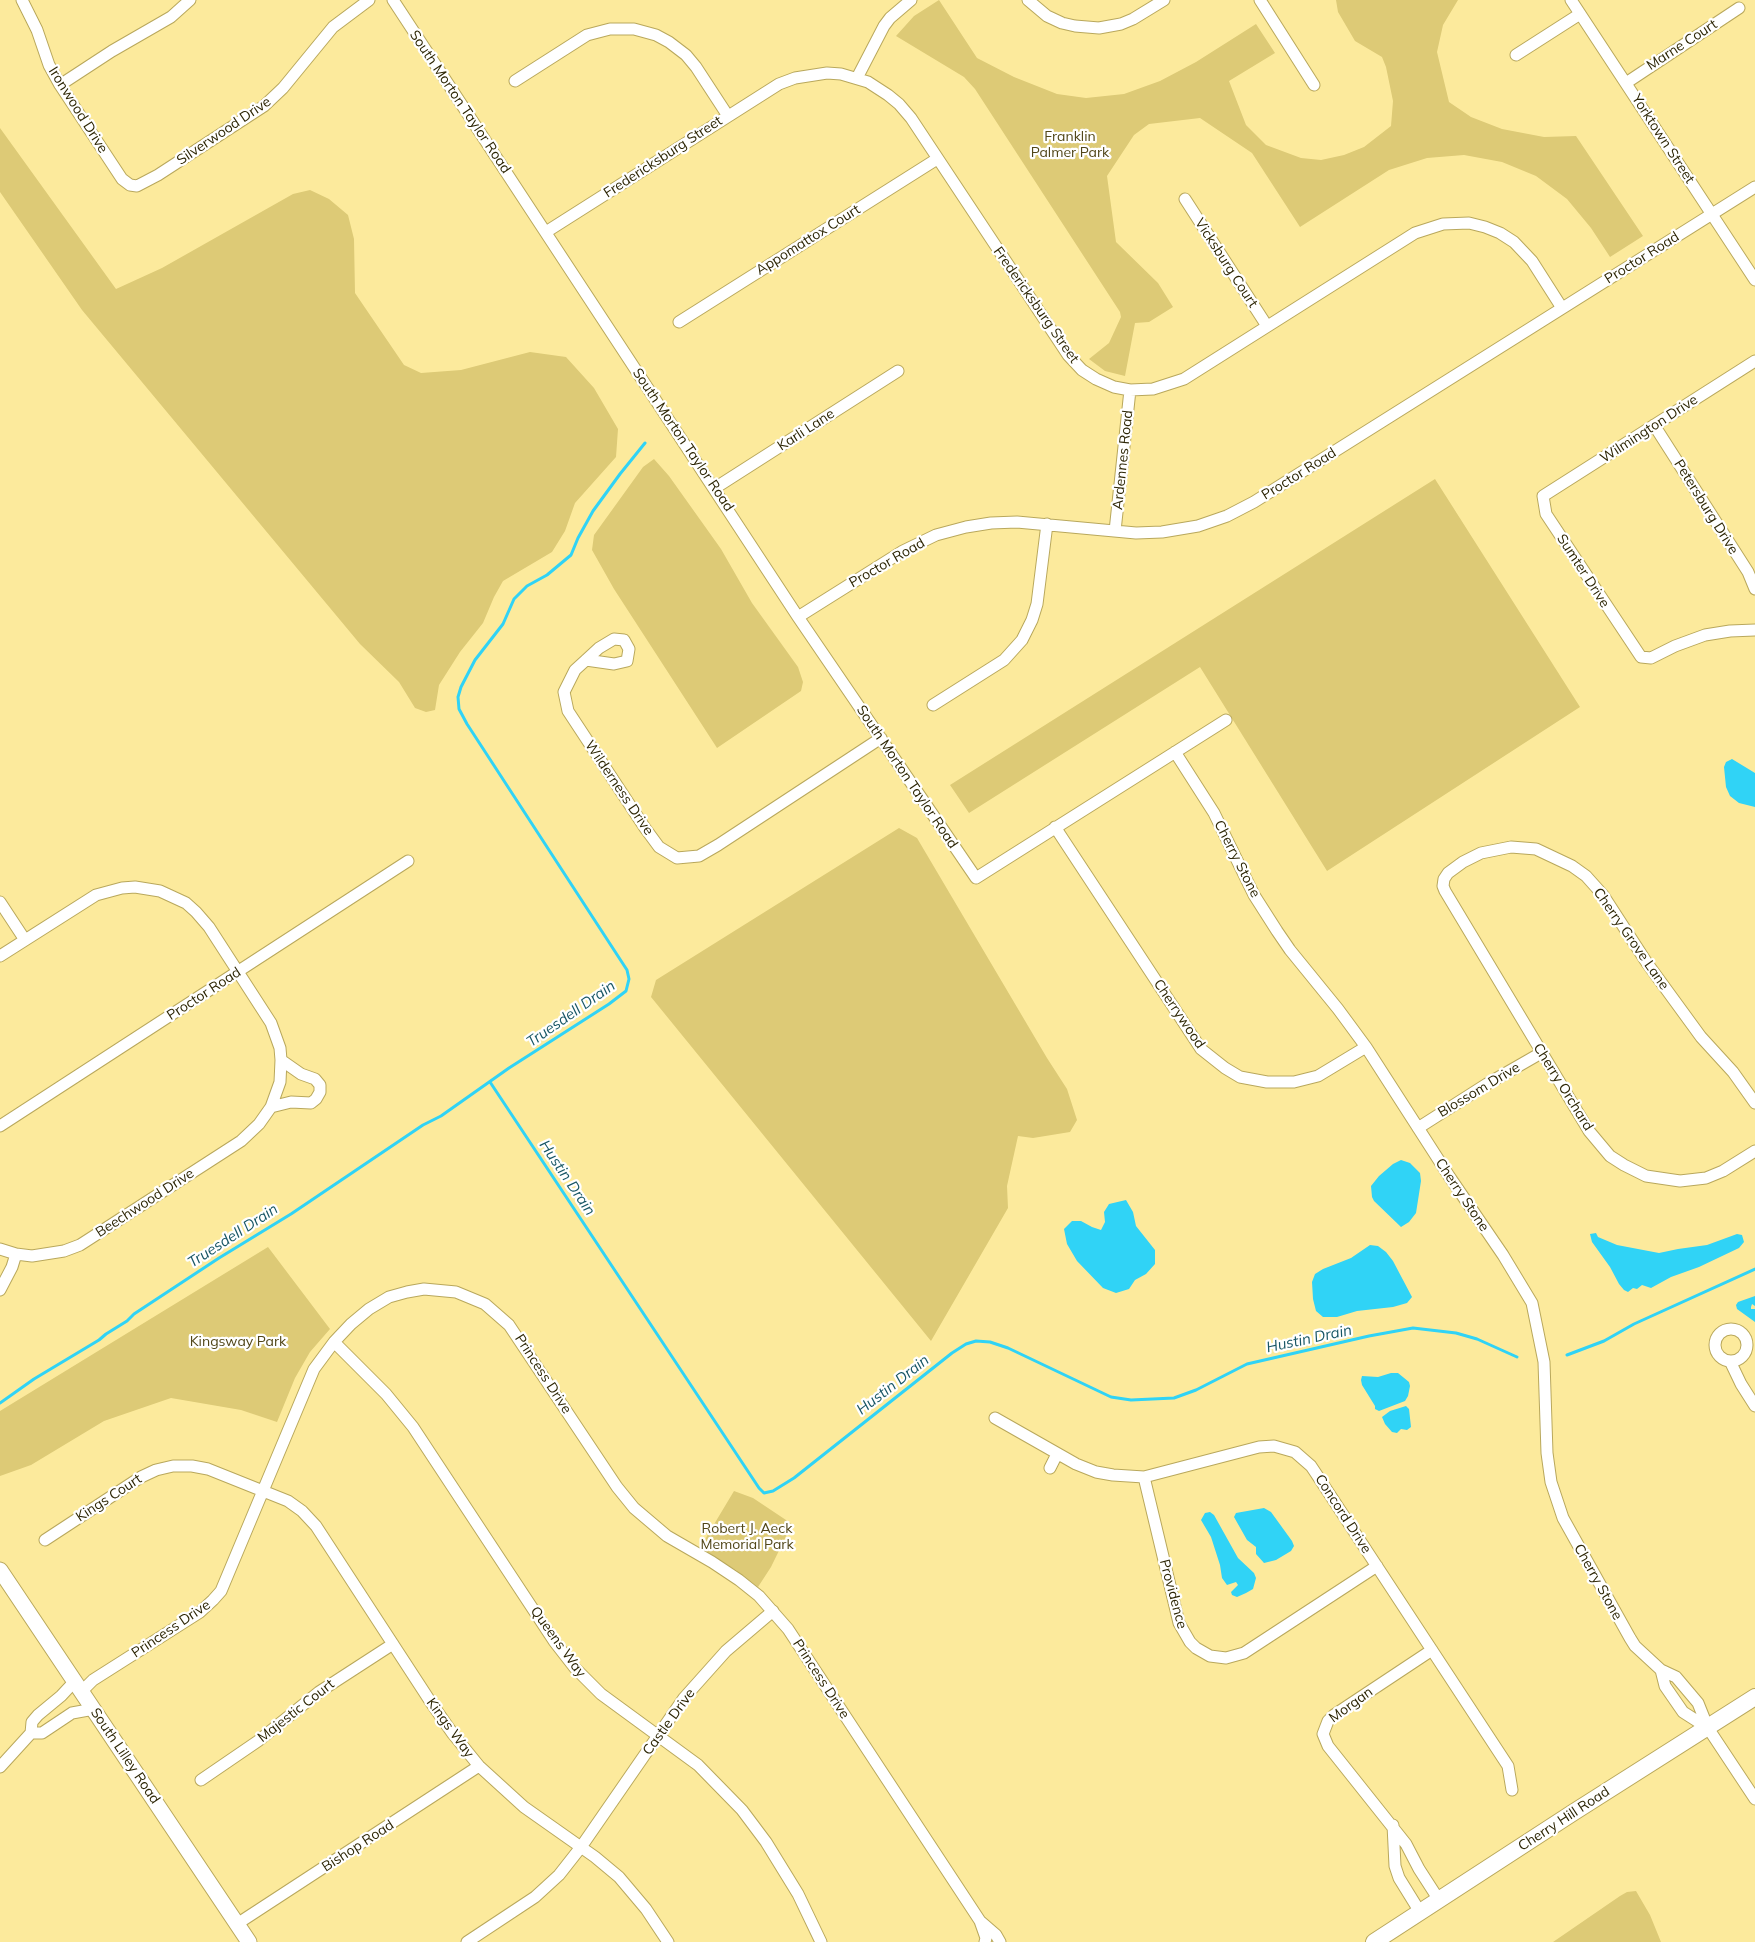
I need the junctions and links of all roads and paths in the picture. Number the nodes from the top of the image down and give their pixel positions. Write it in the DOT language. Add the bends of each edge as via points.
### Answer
graph roads {
  1 [pos="22,0"];
  2 [pos="190,0"];
  3 [pos="369,0"];
  4 [pos="393,0"];
  5 [pos="911,0"];
  6 [pos="1028,0"];
  7 [pos="1164,0"];
  8 [pos="1260,0"];
  9 [pos="1571,0"];
  10 [pos="1739,8"];
  11 [pos="1580,14"];
  12 [pos="1516,55"];
  13 [pos="857,78"];
  14 [pos="515,81"];
  15 [pos="1626,83"];
  16 [pos="60,85"];
  17 [pos="1314,85"];
  18 [pos="728,116"];
  19 [pos="937,159"];
  20 [pos="134,185"];
  21 [pos="1755,187"];
  22 [pos="1185,199"];
  23 [pos="1712,214"];
  24 [pos="546,232"];
  25 [pos="1754,279"];
  26 [pos="1562,308"];
  27 [pos="679,322"];
  28 [pos="1267,326"];
  29 [pos="1755,361"];
  30 [pos="898,371"];
  31 [pos="1130,390"];
  32 [pos="1654,425"];
  33 [pos="715,488"];
  34 [pos="1543,496"];
  35 [pos="1047,524"];
  36 [pos="1115,531"];
  37 [pos="1755,590"];
  38 [pos="798,617"];
  39 [pos="1755,630"];
  40 [pos="586,660"];
  41 [pos="933,705"];
  42 [pos="1226,720"];
  43 [pos="880,738"];
  44 [pos="1175,752"];
  45 [pos="1055,827"];
  46 [pos="408,861"];
  47 [pos="1444,879"];
  48 [pos="0,902"];
  49 [pos="25,940"];
  50 [pos="0,956"];
  51 [pos="238,972"];
  52 [pos="1366,1047"];
  53 [pos="1541,1053"];
  54 [pos="281,1060"];
  55 [pos="1755,1103"];
  56 [pos="271,1107"];
  57 [pos="0,1126"];
  58 [pos="1418,1128"];
  59 [pos="1755,1151"];
  60 [pos="0,1249"];
  61 [pos="16,1254"];
  62 [pos="0,1290"];
  63 [pos="334,1342"];
  64 [pos="1730,1361"];
  65 [pos="1755,1406"];
  66 [pos="995,1418"];
  67 [pos="1057,1454"];
  68 [pos="1050,1468"];
  69 [pos="1144,1477"];
  70 [pos="263,1490"];
  71 [pos="45,1540"];
  72 [pos="1377,1566"];
  73 [pos="0,1570"];
  74 [pos="773,1611"];
  75 [pos="393,1644"];
  76 [pos="1432,1650"];
  77 [pos="1661,1670"];
  78 [pos="78,1686"];
  79 [pos="1755,1697"];
  80 [pos="94,1710"];
  81 [pos="1708,1728"];
  82 [pos="30,1733"];
  83 [pos="658,1735"];
  84 [pos="478,1766"];
  85 [pos="0,1767"];
  86 [pos="201,1780"];
  87 [pos="1512,1790"];
  88 [pos="1755,1799"];
  89 [pos="1393,1825"];
  90 [pos="581,1847"];
  91 [pos="1439,1900"];
  92 [pos="1420,1912"];
  93 [pos="980,1921"];
  94 [pos="237,1924"];
  95 [pos="249,1942"];
  96 [pos="467,1942"];
  97 [pos="668,1942"];
  98 [pos="821,1942"];
  99 [pos="985,1942"];
  100 [pos="1000,1942"];
  101 [pos="1374,1942"];
  1 -- 16 [label="street, Ironwood Drive"];
  2 -- 16 [label="street" via="171,17"];
  3 -- 20 [label="street, Silverwood Drive" via="333,28 264,106 158,175 141,185"];
  4 -- 24 [label="street, South Morton Taylor Road"];
  5 -- 13 [label="street" via="884,26"];
  6 -- 7 [label="street" via="1047,16 1062,23 1098,28 1133,19"];
  8 -- 17 [label="street"];
  9 -- 11 [label="street, Yorktown Street"];
  10 -- 15 [label="street, Marne Court"];
  11 -- 12 [label="street"];
  11 -- 15 [label="street, Yorktown Street"];
  13 -- 18 [label="street, Fredericksburg Street" via="827,73 794,78 778,84"];
  13 -- 19 [label="street, Fredericksburg Street" via="879,88 899,104"];
  14 -- 18 [label="street" via="587,35 610,29 634,29 662,38 686,56"];
  15 -- 23 [label="street, Yorktown Street"];
  16 -- 20 [label="street, Ironwood Drive" via="122,179"];
  18 -- 24 [label="street, Fredericksburg Street"];
  19 -- 27 [label="street, Appomattox Court"];
  19 -- 31 [label="street, Fredericksburg Street" via="1068,355 1096,379"];
  21 -- 23 [label="street, Proctor Road"];
  22 -- 28 [label="street, Vicksburg Court"];
  23 -- 25 [label="street, Yorktown Street"];
  23 -- 26 [label="street, Proctor Road"];
  24 -- 33 [label="street, South Morton Taylor Road"];
  26 -- 28 [label="street, Fredericksburg Street" via="1532,261 1514,242 1485,227 1453,223 1416,233"];
  26 -- 36 [label="street, Proctor Road" via="1241,509 1213,521 1177,530"];
  28 -- 31 [label="street, Fredericksburg Street" via="1177,382 1153,390"];
  29 -- 32 [label="street, Wilmington Drive"];
  30 -- 33 [label="street, Karli Lane"];
  31 -- 36 [label="street, Ardennes Road"];
  32 -- 34 [label="street, Wilmington Drive"];
  32 -- 37 [label="street, Petersburg Drive" via="1748,572"];
  33 -- 38 [label="street, South Morton Taylor Road"];
  34 -- 39 [label="street, Sumter Drive" via="1546,514 1639,656 1645,659 1705,635"];
  35 -- 36 [label="street, Proctor Road"];
  35 -- 38 [label="street, Proctor Road" via="991,523 936,535 903,551"];
  35 -- 41 [label="street" via="1037,604 1022,640 1004,660"];
  38 -- 43 [label="street, South Morton Taylor Road"];
  40 -- 43 [label="street, Wilderness Drive" via="575,670 564,692 568,711 659,847 677,858 699,856 718,845"];
  42 -- 44 [label="street"];
  43 -- 45 [label="street, South Morton Taylor Road" via="976,878"];
  44 -- 45 [label="street"];
  44 -- 52 [label="street, Cherry Stone" via="1214,813 1254,895 1277,931"];
  45 -- 52 [label="street, Cherrywood" via="1193,1038 1219,1064 1240,1076 1280,1084 1318,1076"];
  46 -- 51 [label="street, Proctor Road"];
  47 -- 53 [label="street, Cherry Orchard" via="1445,891"];
  47 -- 55 [label="street, Cherry Grove Lane" via="1472,857 1502,848 1536,849 1586,876 1695,1030 1733,1072"];
  48 -- 49 [label="street"];
  49 -- 50 [label="street, Beechwood Drive"];
  49 -- 51 [label="street, Beechwood Drive" via="96,895 122,888 148,888 175,896 196,912"];
  51 -- 54 [label="street, Beechwood Drive" via="272,1023"];
  51 -- 57 [label="street, Proctor Road"];
  52 -- 58 [label="street, Cherry Stone"];
  53 -- 58 [label="street, Blossom Drive"];
  53 -- 59 [label="street, Cherry Orchard" via="1600,1145 1610,1156 1634,1171 1665,1180 1706,1178"];
  54 -- 56 [label="street, Beechwood Drive" via="280,1082"];
  54 -- 56 [label="street" via="315,1079 320,1085 320,1092 311,1102"];
  56 -- 61 [label="street, Beechwood Drive" via="259,1124 241,1140 80,1245 47,1255"];
  58 -- 77 [label="street, Cherry Stone" via="1532,1303 1544,1362 1548,1465 1558,1506 1635,1646"];
  60 -- 61 [label="street, Beechwood Drive"];
  61 -- 62 [label="street"];
  63 -- 70 [label="street, Princess Drive" via="314,1368"];
  63 -- 74 [label="street, Princess Drive" via="369,1309 389,1297 406,1292 445,1290 485,1304 516,1333 634,1508 667,1536 739,1580"];
  63 -- 83 [label="street, Queens Way" via="386,1394 413,1427 575,1668 601,1694"];
  64 -- 65 [label="street"];
  66 -- 67 [label="street, Concord Drive"];
  67 -- 68 [label="street"];
  67 -- 69 [label="street, Concord Drive" via="1096,1472"];
  69 -- 72 [label="street, Concord Drive" via="1259,1447 1274,1446 1295,1452 1311,1466"];
  69 -- 72 [label="street, Providence" via="1179,1623 1190,1642 1210,1656 1226,1658 1244,1653"];
  70 -- 71 [label="street, Kings Court" via="208,1469 173,1466 141,1477"];
  70 -- 75 [label="street, Kings Way" via="288,1501 312,1521"];
  70 -- 78 [label="street, Princess Drive" via="226,1580 213,1600 200,1612 93,1680"];
  72 -- 76 [label="street, Concord Drive"];
  73 -- 78 [label="street, South Lilley Road"];
  74 -- 83 [label="street, Castle Drive" via="710,1668"];
  74 -- 93 [label="street, Princess Drive"];
  75 -- 84 [label="street, Kings Way"];
  75 -- 86 [label="street, Majestic Court" via="319,1692 258,1741"];
  76 -- 87 [label="street, Concord Drive" via="1508,1766"];
  76 -- 89 [label="street, Morgan" via="1334,1715 1324,1727 1328,1746"];
  77 -- 81 [label="street, Cherry Stone" via="1665,1686 1684,1712"];
  77 -- 81 [label="street, Cherry Stone" via="1676,1677 1698,1702"];
  78 -- 80 [label="street, South Lilley Road"];
  78 -- 82 [label="street, Princess Drive" via="38,1715 32,1722"];
  79 -- 81 [label="main road, Cherry Hill Road"];
  80 -- 82 [label="street" via="72,1713 42,1733"];
  80 -- 94 [label="street, South Lilley Road"];
  81 -- 88 [label="street"];
  81 -- 91 [label="main road, Cherry Hill Road"];
  82 -- 85 [label="street, Princess Drive"];
  83 -- 90 [label="street, Castle Drive"];
  83 -- 98 [label="street, Queens Way" via="698,1765 750,1820 798,1894"];
  84 -- 90 [label="street, Kings Way" via="524,1807"];
  84 -- 94 [label="street, Bishop Road"];
  89 -- 91 [label="street"];
  89 -- 92 [label="street" via="1395,1866"];
  90 -- 96 [label="street, Castle Drive" via="544,1890"];
  90 -- 97 [label="street, Kings Way" via="630,1889"];
  91 -- 92 [label="main road, Cherry Hill Road"];
  92 -- 101 [label="main road, Cherry Hill Road"];
  93 -- 99 [label="street, Princess Drive"];
  93 -- 100 [label="street, Princess Drive"];
  94 -- 95 [label="street, South Lilley Road"];
}
